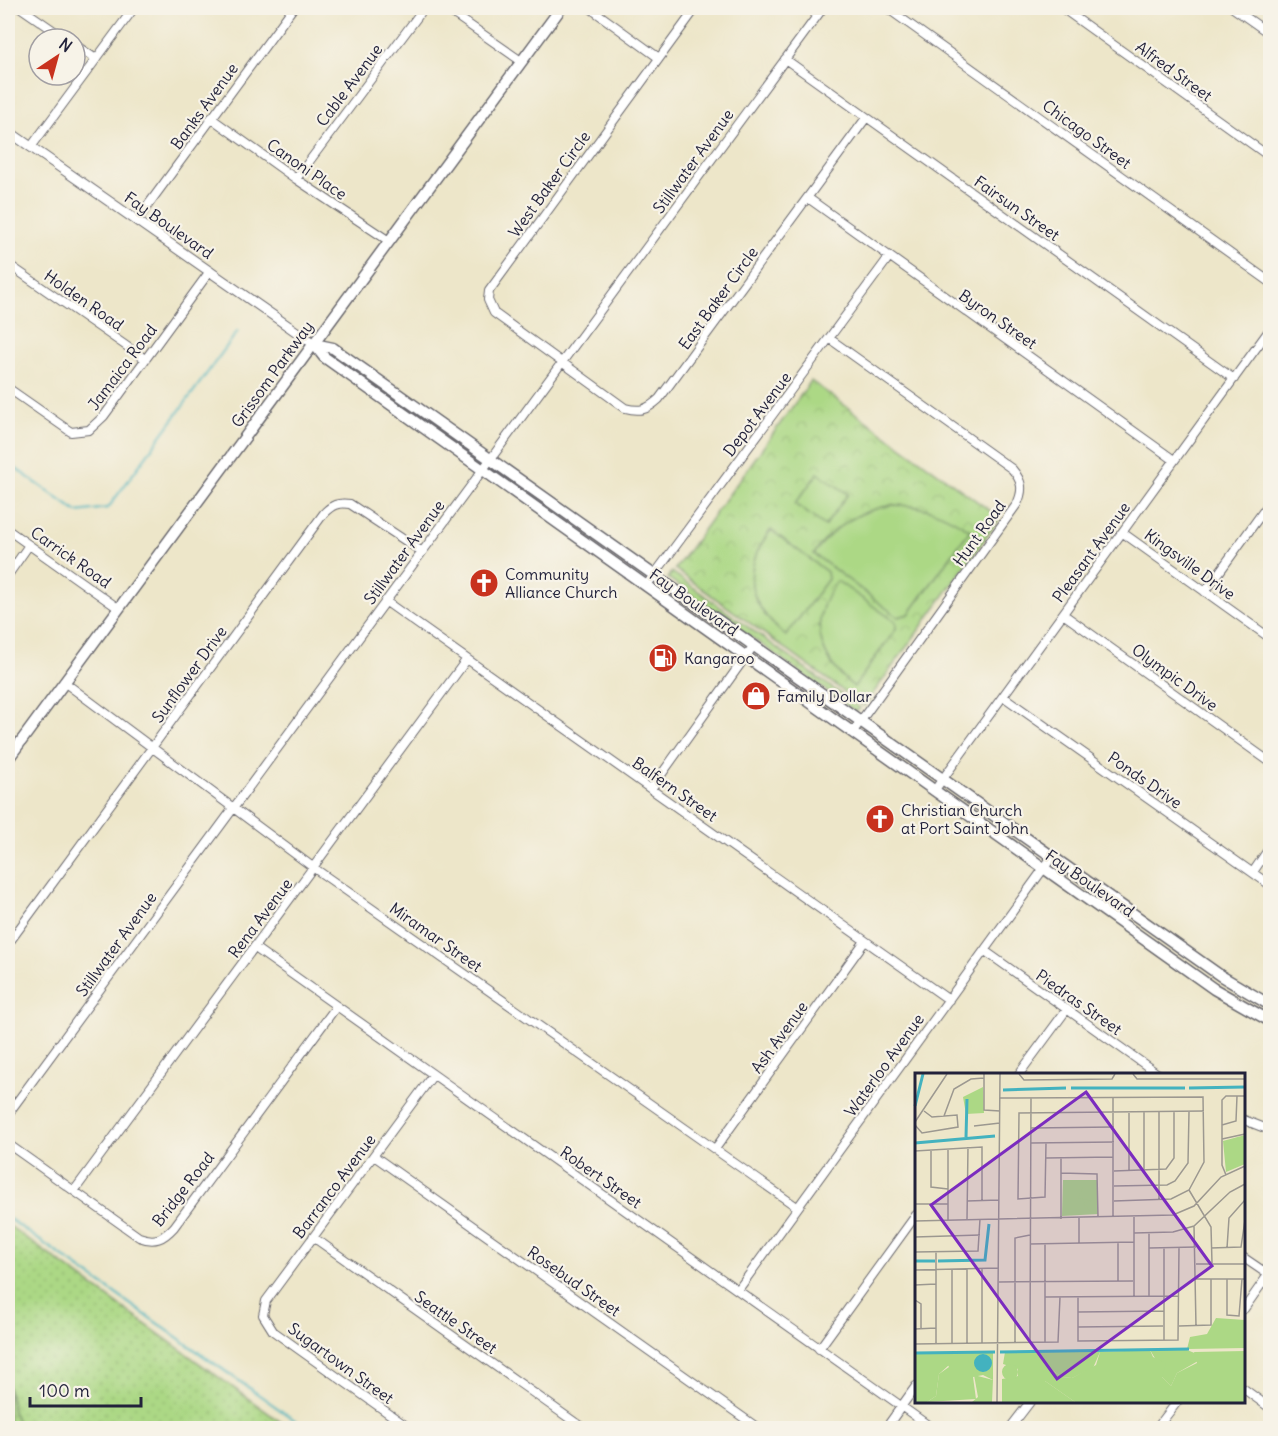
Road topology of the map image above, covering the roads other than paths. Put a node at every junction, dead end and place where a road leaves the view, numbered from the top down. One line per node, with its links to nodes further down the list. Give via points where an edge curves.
1 (21, 8): 13 (street)
2 (134, 8): 17 (street)
3 (293, 8): 20 (street, Banks Avenue)
4 (424, 8): 25 (street, Cable Avenue)
5 (445, 8): 19 (street)
6 (561, 8): 19 (main road, Grissom Parkway)
7 (590, 8): 16 (street)
8 (696, 8): 16 (street, West Baker Circle)
9 (823, 8): 18 (street, Stillwater Avenue)
10 (887, 8): 32 (street, Chicago Street)
11 (1062, 8): 24 (street, Alfred Street)
12 (1233, 8): 14 (street)
13 (49, 27)
14 (1270, 34)
15 (87, 53): 17 (street)
16 (658, 58): 37 (street, West Baker Circle, via 489,291 494,314)
17 (96, 59): 23 (street)
18 (785, 60): 21 (street, Fairsun Street); 37 (street, Stillwater Avenue)
19 (521, 61): 28 (main road, Grissom Parkway)
20 (211, 118): 25 (street, Canoni Place); 27 (street, Banks Avenue)
21 (867, 118): 26 (street, East Baker Circle); 38 (street, Fairsun Street)
22 (8, 131): 23 (street, Fay Boulevard)
23 (31, 147): 27 (street, Fay Boulevard)
24 (1270, 157)
25 (296, 179): 28 (street, Canoni Place)
26 (808, 198): 29 (street, Byron Street); 37 (street, East Baker Circle, via 649,408 625,408)
27 (137, 220): 31 (street, Fay Boulevard)
28 (389, 241): 35 (main road, Grissom Parkway)
29 (889, 257): 34 (street, Depot Avenue); 41 (street, Byron Street)
30 (8, 264): 36 (street, Holden Road)
31 (210, 271): 35 (street, Fay Boulevard); 36 (street, Jamaica Road)
32 (1270, 282)
33 (1270, 329): 38 (street, Pleasant Avenue)
34 (830, 339): 49 (street, Depot Avenue); 61 (street, Hunt Road, via 1012,469 1022,484 1017,504)
35 (314, 344): 40 (main road, Fay Boulevard, via 333,348); 42 (main road, Fay Boulevard, via 324,357); 53 (main road, Grissom Parkway)
36 (145, 359): 39 (street, Jamaica Road, via 104,416 89,430 71,432)
37 (561, 362): 40 (street, Stillwater Avenue)
38 (1234, 379): 41 (street, Pleasant Avenue)
39 (8, 388)
40 (490, 459): 42 (street, Stillwater Avenue); 49 (main road, Fay Boulevard)
41 (1174, 460): 45 (street, Pleasant Avenue)
42 (482, 470): 47 (street, Stillwater Avenue); 50 (main road, Fay Boulevard)
43 (1270, 502): 51 (street)
44 (8, 530): 46 (street, Carrick Road)
45 (1123, 533): 51 (street, Kingsville Drive); 54 (street, Pleasant Avenue)
46 (29, 545): 48 (street); 53 (street, Carrick Road)
47 (421, 552): 52 (street, Stillwater Avenue); 63 (street, Sunflower Drive, via 358,507 341,502 331,507)
48 (8, 575)
49 (654, 575): 50 (street, Depot Avenue); 56 (main road, Fay Boulevard)
50 (646, 586): 57 (main road, Fay Boulevard)
51 (1205, 592): 55 (street, Kingsville Drive)
52 (385, 601): 58 (street, Balfern Street); 69 (street, Stillwater Avenue)
53 (118, 608): 59 (main road, Grissom Parkway)
54 (1063, 614): 60 (street, Pleasant Avenue); 65 (street, Olympic Drive)
55 (1270, 638)
56 (754, 645): 57 (street); 61 (main road, Fay Boulevard)
57 (746, 657): 62 (main road, Fay Boulevard); 67 (street)
58 (467, 659): 67 (street, Balfern Street); 72 (street, Rena Avenue)
59 (64, 682): 63 (street, Miramar Street); 64 (main road, Grissom Parkway)
60 (1004, 697): 66 (street, Pleasant Avenue); 74 (street, Ponds Drive)
61 (861, 721): 62 (street, Hunt Road); 66 (main road, Fay Boulevard)
62 (852, 733): 68 (main road, Fay Boulevard)
63 (152, 748): 69 (street, Miramar Street); 77 (street, Sunflower Drive)
64 (8, 759)
65 (1270, 762)
66 (943, 779): 68 (street, Pleasant Avenue); 71 (main road, Fay Boulevard)
67 (651, 789): 76 (street, Balfern Street)
68 (934, 792): 73 (main road, Fay Boulevard)
69 (232, 807): 72 (street, Miramar Street); 90 (street, Stillwater Avenue)
70 (1270, 848): 74 (street)
71 (1052, 857): 73 (street, Waterloo Avenue); 80 (main road, Fay Boulevard)
72 (314, 868): 78 (street, Rena Avenue); 94 (street, Miramar Street)
73 (1044, 869): 79 (street, Waterloo Avenue); 81 (main road, Fay Boulevard)
74 (1253, 873): 75 (street, Ponds Drive)
75 (1270, 885)
76 (866, 941): 82 (street, Balfern Street); 94 (street, Ash Avenue)
77 (8, 944)
78 (255, 948): 84 (street, Robert Street); 96 (street, Rena Avenue)
79 (985, 951): 82 (street, Waterloo Avenue); 85 (street, Piedras Street)
80 (1194, 957): 81 (street); 83 (main road, Fay Boulevard)
81 (1186, 969): 86 (main road, Fay Boulevard)
82 (949, 1000): 97 (street, Waterloo Avenue)
83 (1270, 1005)
84 (336, 1007): 89 (street, Robert Street); 96 (street, Bridge Road, via 166,1235 149,1241 139,1237)
85 (1066, 1009): 87 (street); 88 (street, Piedras Street)
86 (1270, 1021)
87 (1020, 1073)
88 (1157, 1073)
89 (433, 1075): 95 (street, Barranco Avenue); 102 (street, Robert Street)
90 (8, 1114)
91 (1245, 1120): 92 (street)
92 (1270, 1130)
93 (8, 1144): 96 (street, Bridge Road)
94 (714, 1149): 97 (street, Miramar Street)
95 (374, 1156): 99 (street, Barranco Avenue); 114 (street, Rosebud Street)
96 (74, 1191)
97 (796, 1207): 102 (street, Waterloo Avenue)
98 (915, 1216): 105 (street)
99 (313, 1237): 104 (street, Barranco Avenue, via 266,1301); 113 (street, Seattle Street)
100 (1245, 1259): 101 (street)
101 (1270, 1273): 103 (street)
102 (738, 1290): 105 (street, Robert Street)
103 (1245, 1308)
104 (263, 1316): 112 (street, Sugartown Street, via 273,1331)
105 (819, 1349): 110 (street, Robert Street)
106 (915, 1388): 110 (street)
107 (1245, 1390): 111 (street)
108 (1029, 1403): 117 (street)
109 (1176, 1403): 118 (street)
110 (902, 1407): 115 (street); 116 (street, Robert Street)
111 (1270, 1408)
112 (409, 1428)
113 (583, 1428)
114 (758, 1428)
115 (886, 1428)
116 (932, 1428)
117 (1010, 1428)
118 (1157, 1428)

